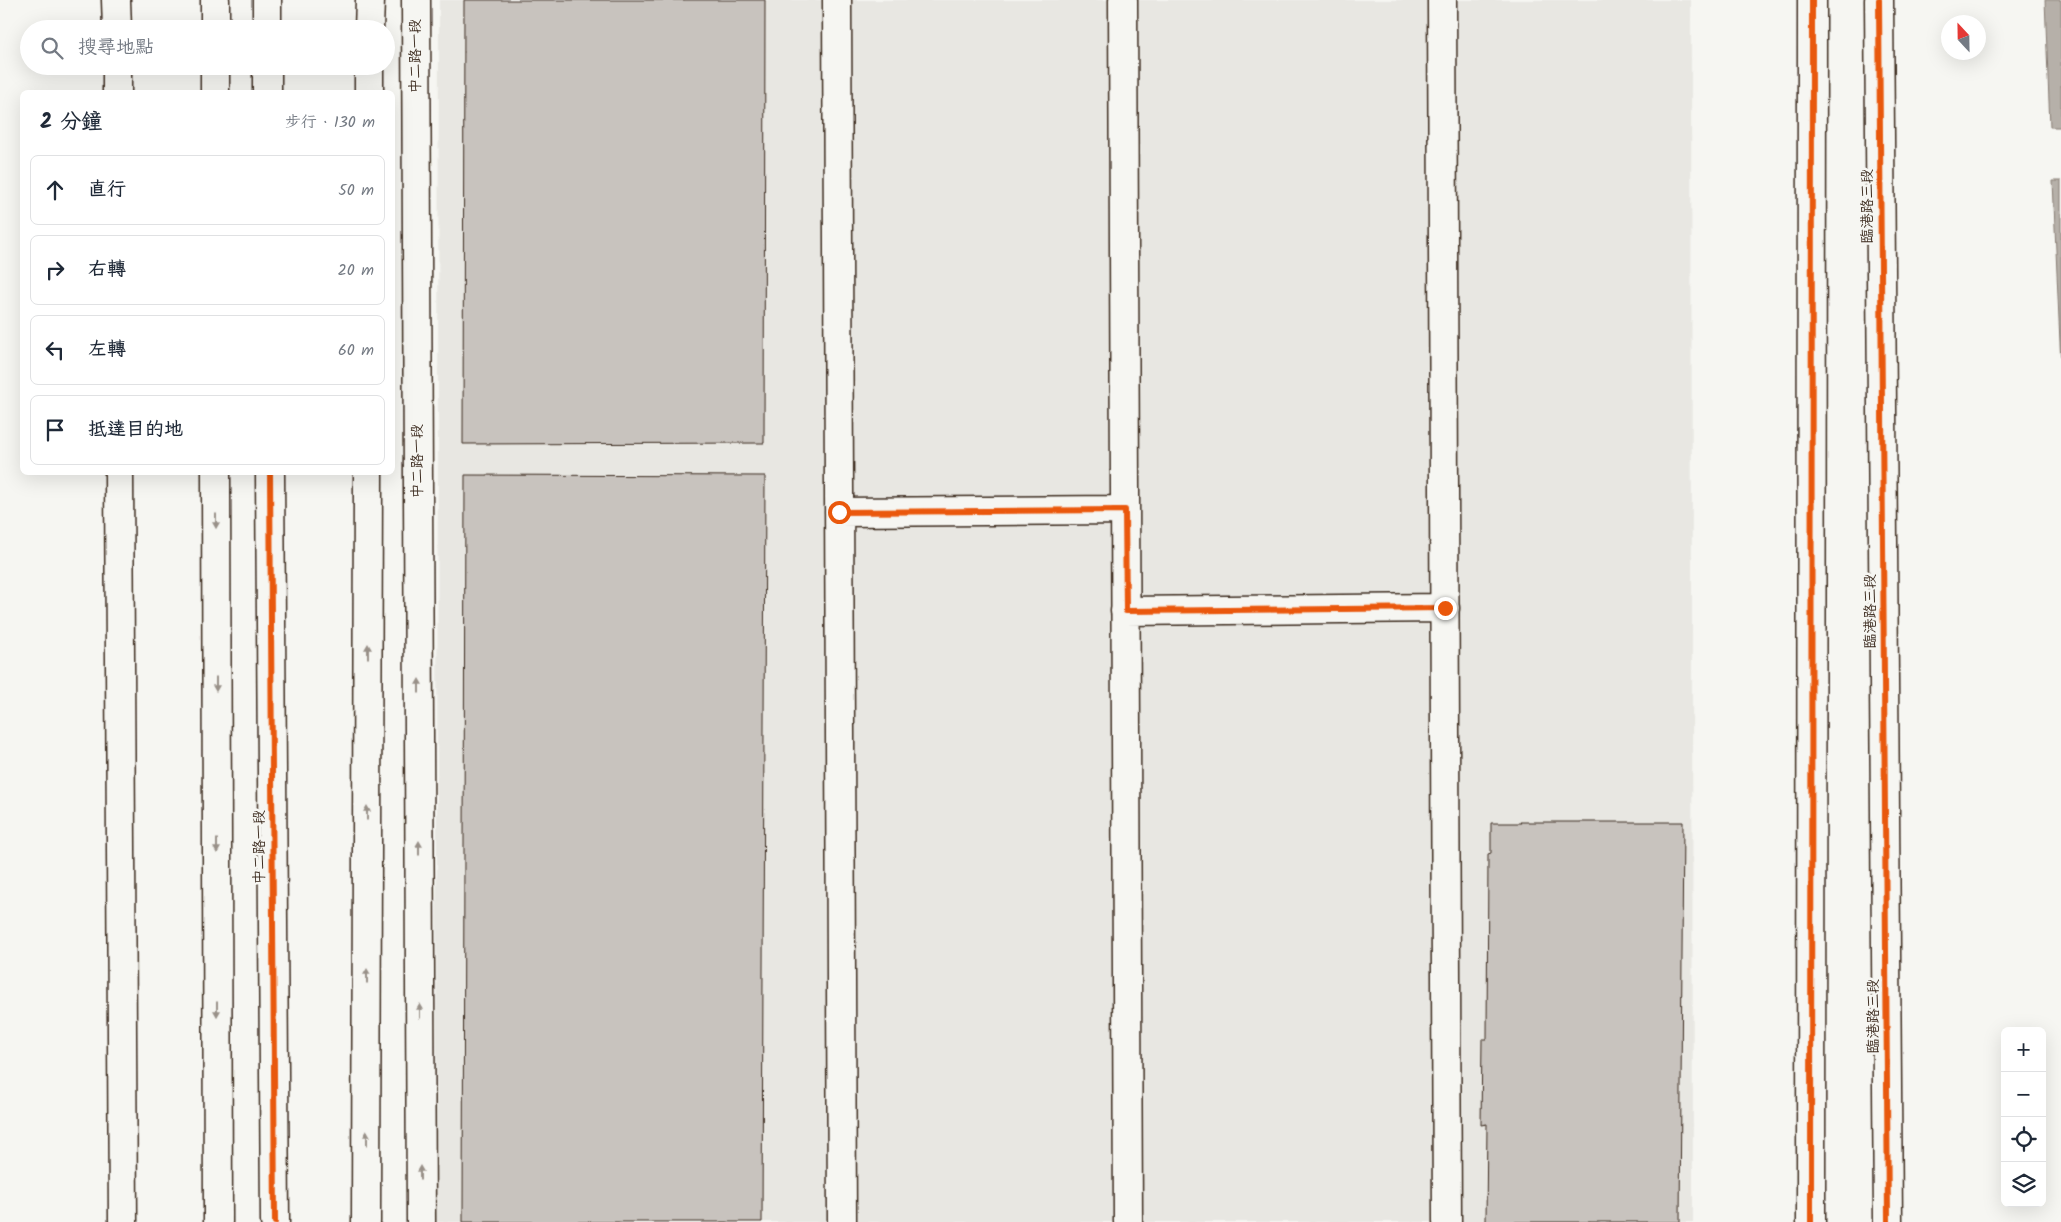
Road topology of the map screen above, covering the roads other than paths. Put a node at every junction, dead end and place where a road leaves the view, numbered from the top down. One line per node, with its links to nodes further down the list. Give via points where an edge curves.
1 (116, 0): 11 (main road)
2 (214, 0): 12 (main road)
3 (267, 0): 13 (main road)
4 (370, 0): 14 (main road)
5 (416, 0): 35 (main road, 中二路一段, one-way to 5)
6 (837, 0): 28 (main road)
7 (1123, 0): 27 (main road)
8 (1442, 0): 29 (main road)
9 (1812, 0): 39 (main road)
10 (1879, 0): 40 (main road, 臨港路三段)
11 (117, 20)
12 (215, 20)
13 (267, 20)
14 (370, 20)
15 (117, 75): 19 (main road)
16 (215, 75): 20 (main road)
17 (267, 75): 21 (main road)
18 (369, 75): 22 (main road)
19 (117, 90)
20 (215, 90)
21 (267, 90)
22 (369, 90)
23 (119, 475): 31 (main road)
24 (216, 475): 32 (main road, one-way to 32)
25 (270, 475): 33 (main road, 中二路一段)
26 (368, 475): 34 (main road, one-way to 26)
27 (1125, 510): 28 (main road); 30 (main road)
28 (839, 512): 36 (main road)
29 (1445, 608): 30 (main road); 38 (main road)
30 (1126, 611): 37 (main road)
31 (123, 1222)
32 (218, 1222)
33 (275, 1222)
34 (366, 1222)
35 (421, 1222)
36 (842, 1222)
37 (1128, 1222)
38 (1447, 1222)
39 (1811, 1222)
40 (1888, 1222)

